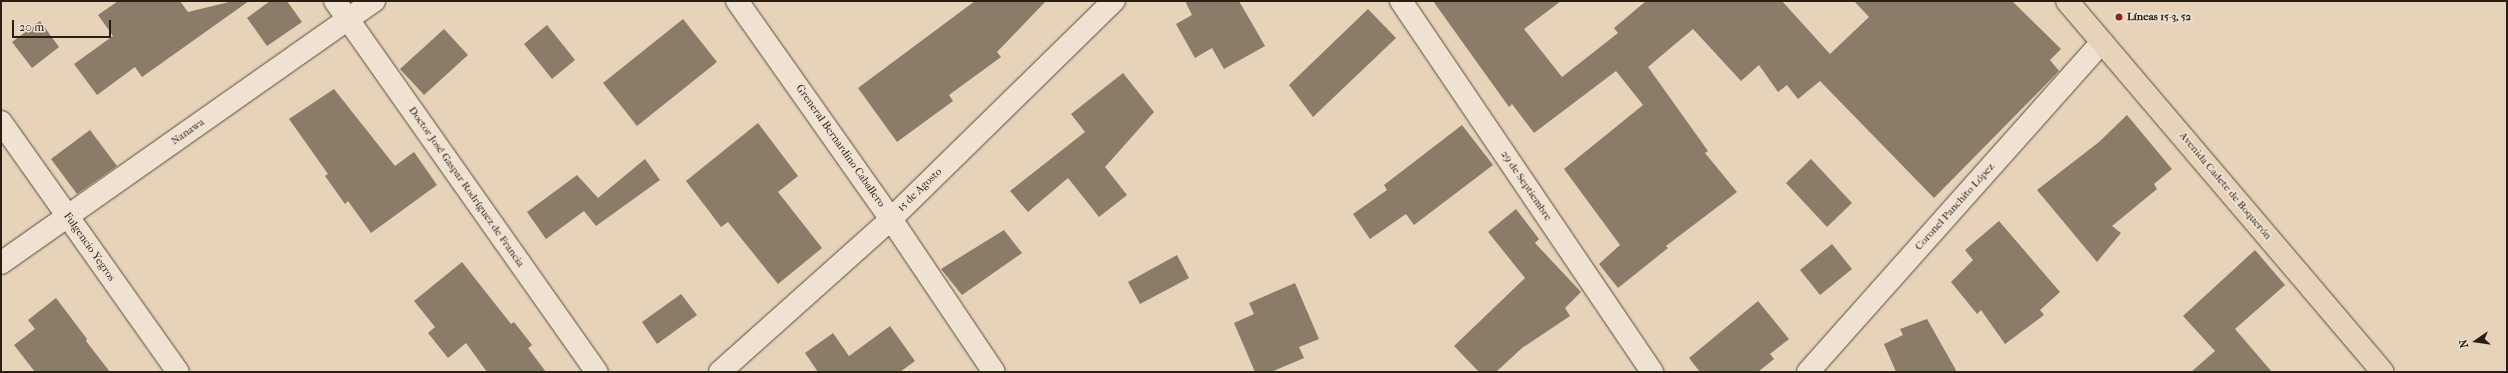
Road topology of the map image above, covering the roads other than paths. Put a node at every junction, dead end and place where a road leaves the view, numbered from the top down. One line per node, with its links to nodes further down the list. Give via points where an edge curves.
1 (336, 1): 7 (street, Doctor José Gaspar Rodríguez de Francia)
2 (374, 1): 7 (street, Nanawa)
3 (737, 1): 11 (street, Greneral Bernardino Caballero)
4 (1114, 1): 11 (street, 15 de Agosto)
5 (1401, 1): 17 (street, 29 de Septiembre)
6 (2067, 1): 8 (main road, Avenida Cadete de Boquerón)
7 (348, 21): 10 (street, Nanawa); 14 (street, Doctor José Gaspar Rodríguez de Francia)
8 (2102, 42): 18 (street, Coronel Panchito López); 19 (main road, Avenida Cadete de Boquerón)
9 (1, 122): 10 (street, Fulgencio Yegros)
10 (67, 216): 12 (street, Nanawa); 13 (street, Fulgencio Yegros)
11 (891, 219): 15 (street, 15 de Agosto); 16 (street, Greneral Bernardino Caballero)
12 (1, 263)
13 (178, 372)
14 (597, 372)
15 (720, 372)
16 (994, 372)
17 (1652, 372)
18 (1808, 372)
19 (2383, 372)

